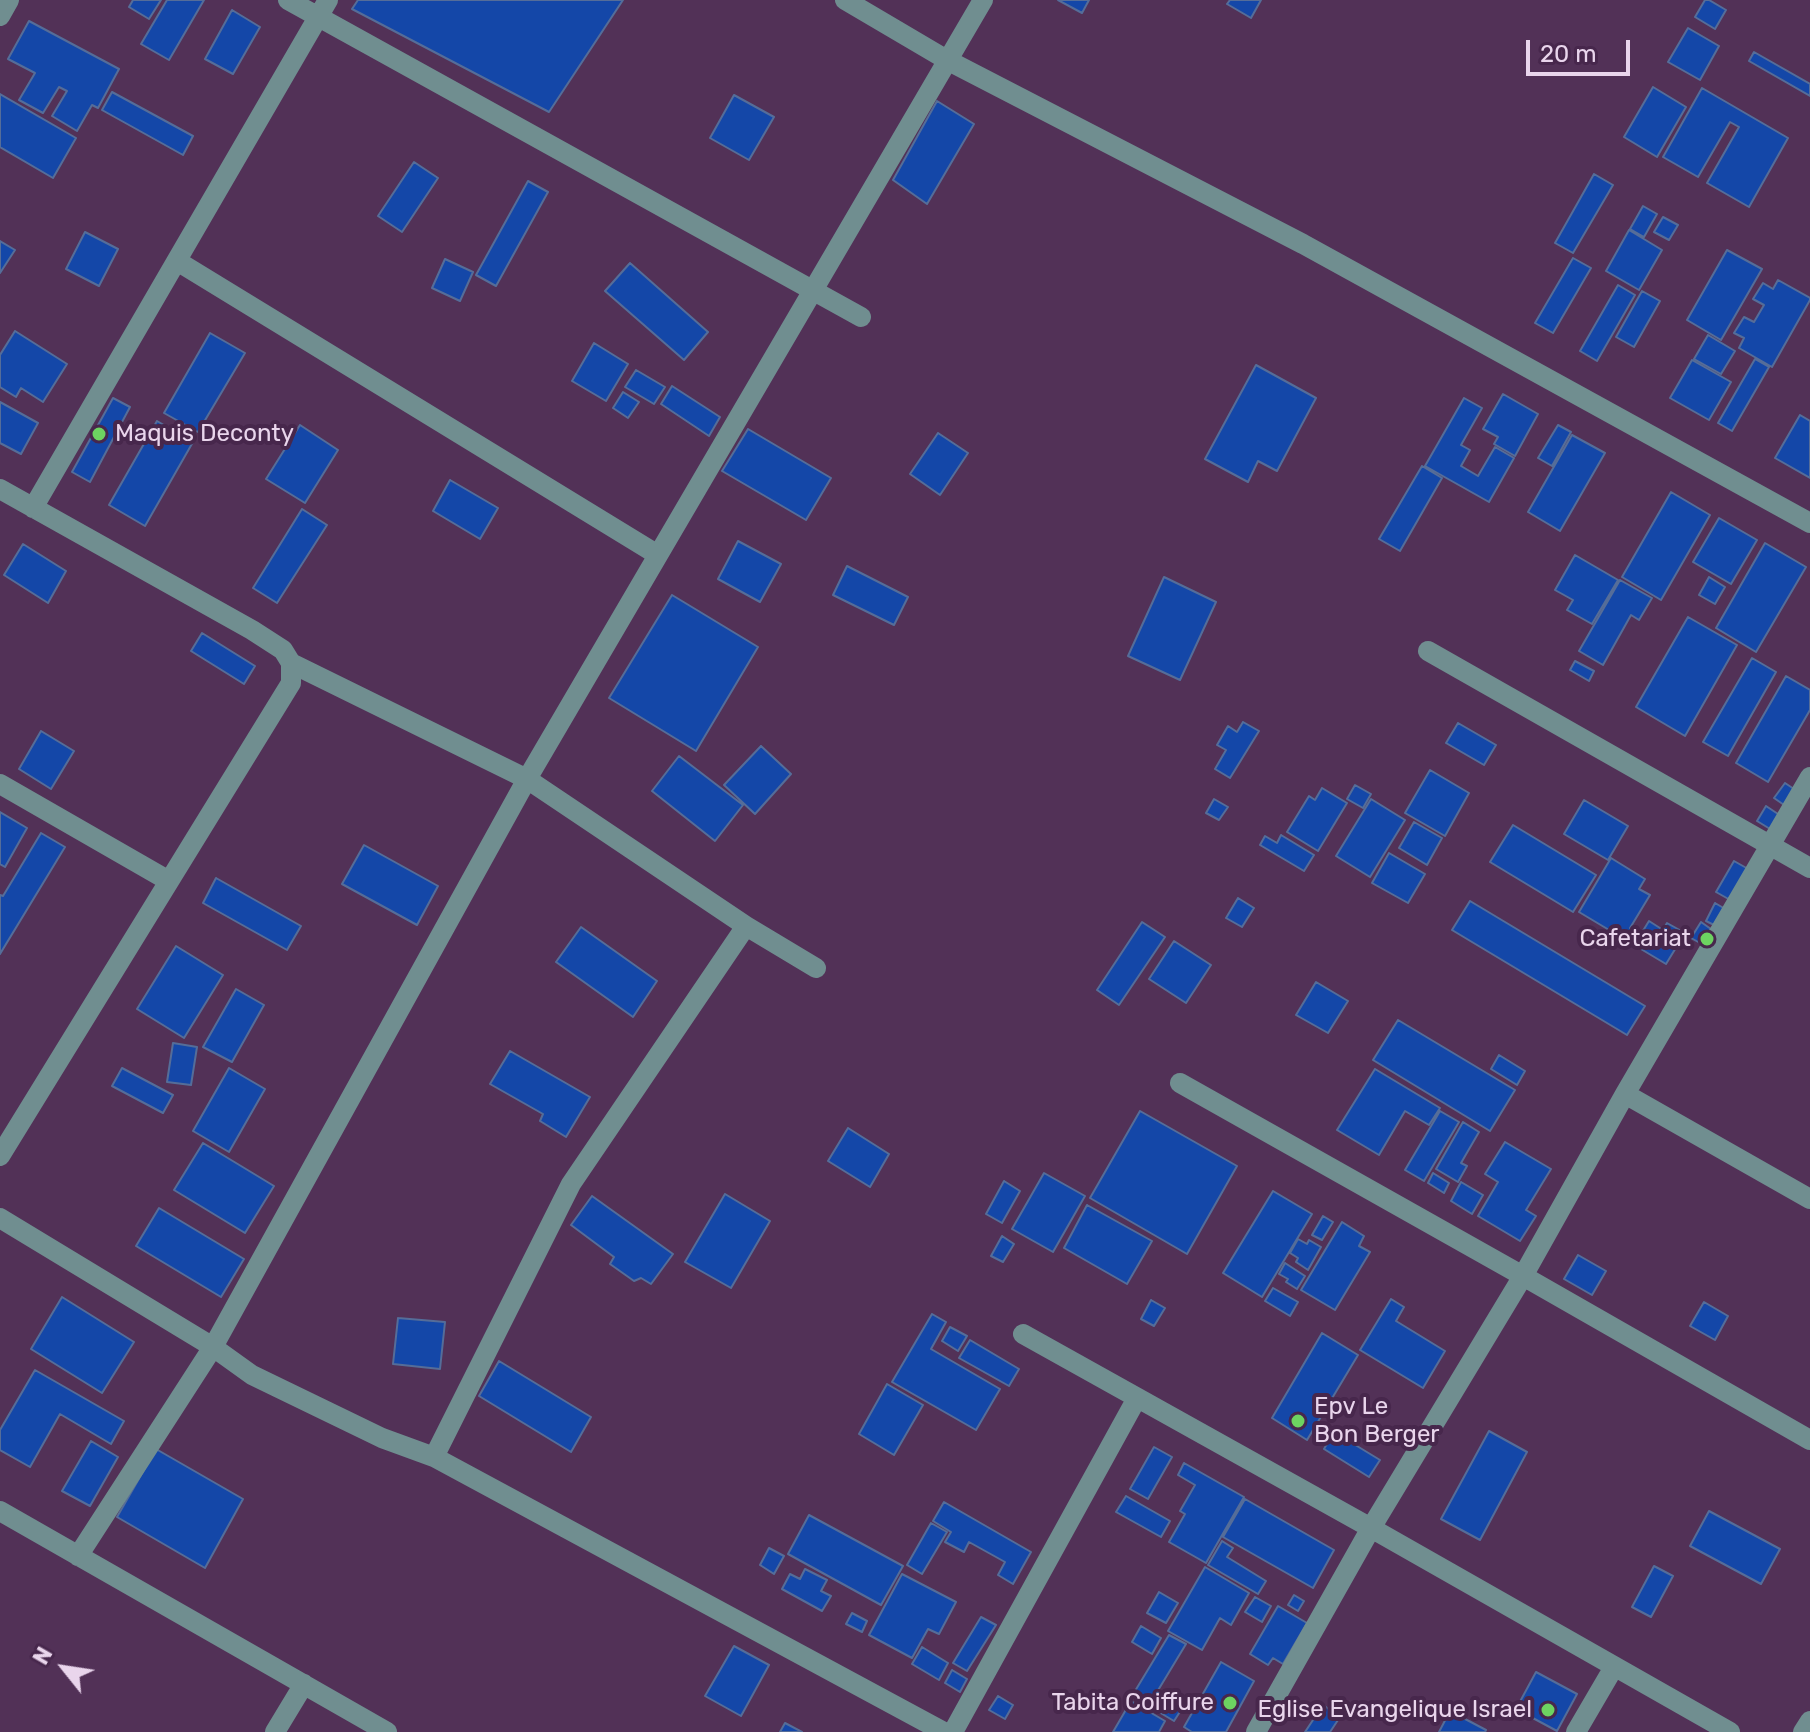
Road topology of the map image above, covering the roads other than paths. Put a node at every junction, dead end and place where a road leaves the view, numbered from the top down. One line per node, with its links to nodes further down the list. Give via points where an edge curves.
1 (9, 0): 6 (street)
2 (288, 0): 5 (street)
3 (845, 0): 7 (street)
4 (983, 0): 7 (street)
5 (323, 8): 8 (street); 9 (street)
6 (0, 16)
7 (947, 60): 9 (street); 13 (street, via 1317,251)
8 (177, 261): 12 (street); 14 (street)
9 (812, 291): 10 (street); 14 (street)
10 (861, 317)
11 (0, 489): 12 (street)
12 (33, 508): 16 (street, via 252,630 283,650)
13 (1810, 523)
14 (658, 555): 18 (street)
15 (1428, 651): 20 (street)
16 (291, 663): 18 (street); 22 (street, via 291,683)
17 (1810, 777): 20 (street)
18 (527, 779): 23 (street); 32 (street)
19 (0, 784): 22 (street)
20 (1770, 845): 21 (street); 26 (street)
21 (1810, 868)
22 (169, 881): 27 (street)
23 (746, 926): 24 (street); 35 (street, via 571,1184)
24 (816, 968)
25 (1180, 1083): 30 (street)
26 (1625, 1094): 28 (street); 30 (street)
27 (0, 1156)
28 (1810, 1199)
29 (0, 1218): 32 (street)
30 (1523, 1276): 34 (street); 37 (street)
31 (1023, 1334): 33 (street)
32 (213, 1347): 35 (street, via 252,1375 382,1438); 38 (street)
33 (1137, 1398): 37 (street); 45 (street)
34 (1810, 1440)
35 (434, 1457): 44 (street)
36 (0, 1511): 38 (street)
37 (1371, 1528): 39 (street); 46 (street)
38 (78, 1556): 40 (street)
39 (1614, 1667): 47 (street); 48 (street)
40 (304, 1684): 42 (street); 43 (street)
41 (1810, 1721): 49 (street)
42 (275, 1732)
43 (387, 1732)
44 (944, 1732)
45 (953, 1732)
46 (1256, 1732)
47 (1576, 1732)
48 (1730, 1732)
49 (1803, 1732)

